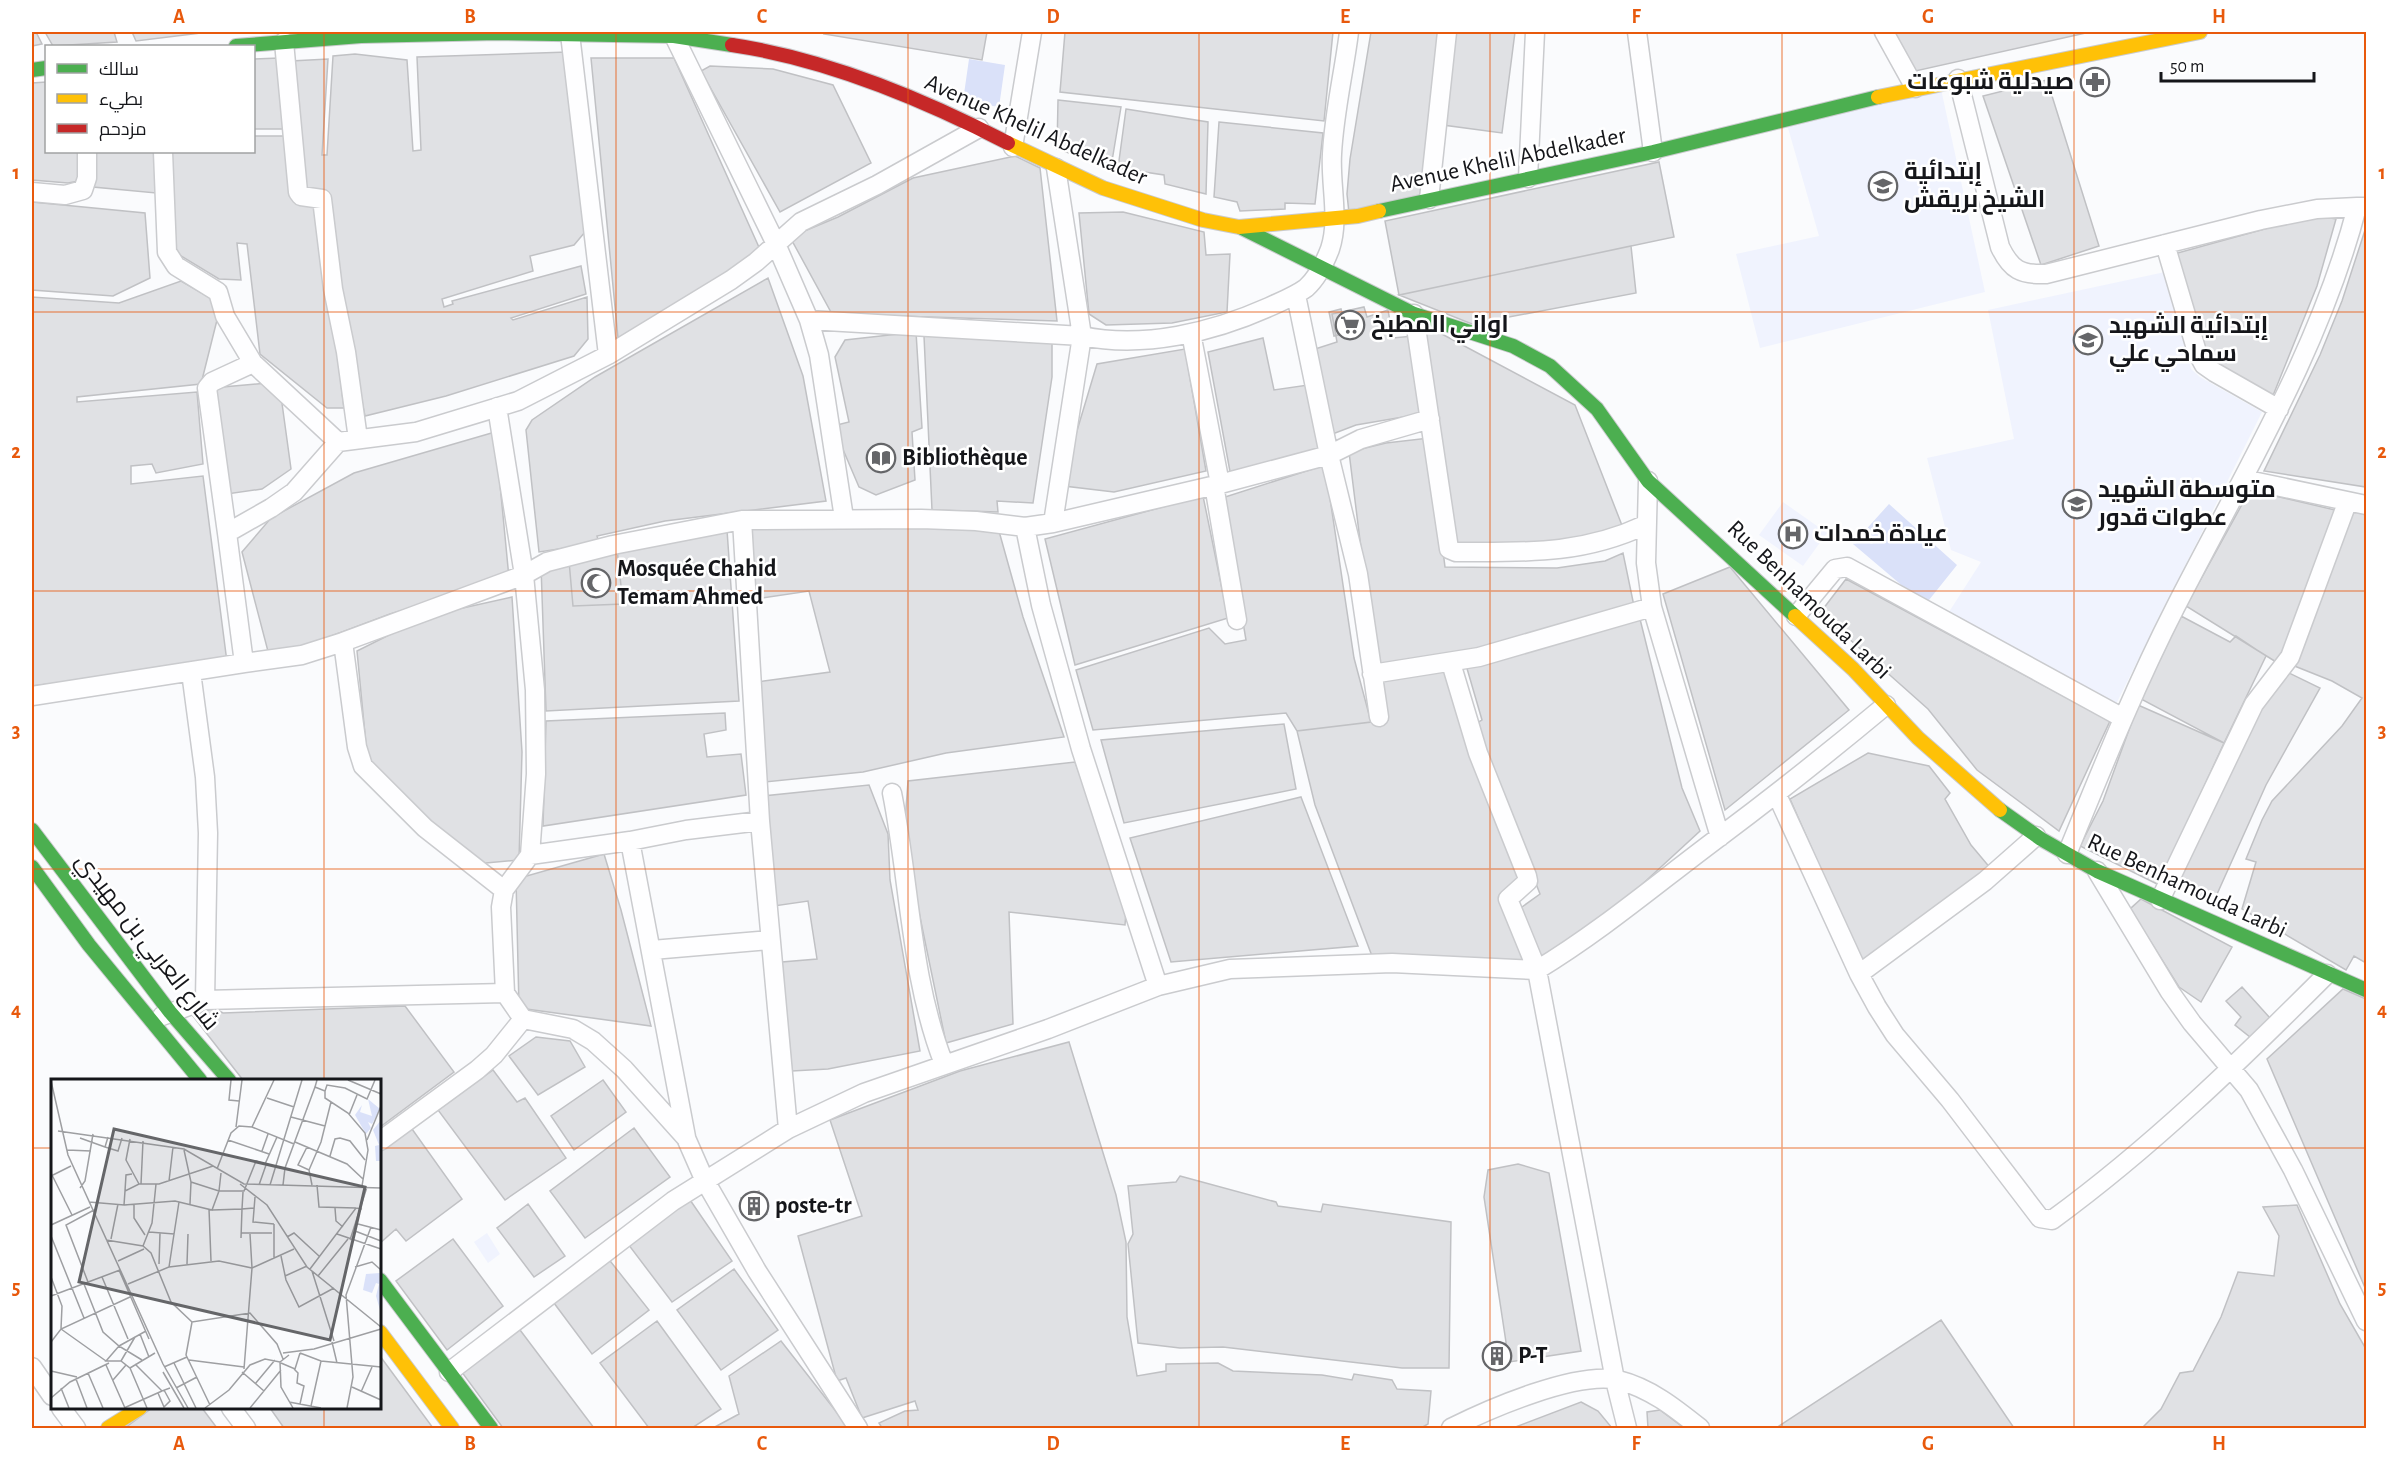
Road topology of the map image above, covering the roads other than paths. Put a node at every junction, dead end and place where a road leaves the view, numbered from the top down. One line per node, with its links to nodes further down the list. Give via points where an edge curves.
1 (1032, 32): 15 (street)
2 (1349, 32): 24 (street, via 1332,153)
3 (1448, 32): 22 (street)
4 (1535, 32): 20 (street)
5 (1637, 32): 16 (street)
6 (1884, 32): 13 (street)
7 (2200, 32): 12 (street, Avenue Khelil Abdelkader)
8 (570, 34): 9 (street, Avenue Khelil Abdelkader); 10 (street, Avenue Khelil Abdelkader, via 361,36); 34 (street)
9 (674, 36): 14 (street, Avenue Khelil Abdelkader, via 767,50 824,65); 26 (street)
10 (284, 42): 11 (street, Avenue Khelil Abdelkader); 39 (street, via 298,192 322,199)
11 (248, 45)
12 (1958, 79): 13 (street, Avenue Khelil Abdelkader); 27 (street, via 2000,248 2007,263 2018,273 2046,274)
13 (1915, 88): 16 (street, Avenue Khelil Abdelkader)
14 (979, 128): 15 (street, Avenue Khelil Abdelkader); 26 (street, via 801,222)
15 (1013, 147): 19 (street, Avenue Khelil Abdelkader)
16 (1653, 152): 20 (street, Avenue Khelil Abdelkader)
17 (87, 153): 21 (street, via 83,190 65,195)
18 (163, 153): 35 (street, via 170,257 176,266 218,292 225,316)
19 (1056, 168): 25 (street, Avenue Khelil Abdelkader, via 1147,204); 33 (street)
20 (1528, 178): 22 (street, Avenue Khelil Abdelkader)
21 (32, 192)
22 (1429, 199): 24 (street, Avenue Khelil Abdelkader)
23 (2362, 207): 27 (street, via 2299,212); 37 (street)
24 (1335, 220): 25 (street, Avenue Khelil Abdelkader); 28 (street, via 1330,249)
25 (1239, 226): 28 (street, Rue Benhamouda Larbi)
26 (776, 244): 31 (street); 34 (street, via 731,280)
27 (2165, 244): 37 (street, via 2204,365)
28 (1321, 267): 29 (street); 30 (street, Rue Benhamouda Larbi)
29 (1296, 295): 32 (street, via 1235,321); 41 (street)
30 (1414, 314): 38 (street); 43 (street, Rue Benhamouda Larbi, via 1513,346 1550,366 1597,409)
31 (809, 320): 33 (street); 47 (street, via 819,355)
32 (1191, 333): 33 (street, via 1129,340); 44 (street)
33 (1082, 336): 49 (street)
34 (608, 355): 36 (street, via 518,401)
35 (253, 363): 40 (street); 52 (street, via 207,388)
36 (497, 407): 39 (street, via 416,432); 53 (street)
37 (2279, 409): 42 (street)
38 (1430, 419): 41 (street, via 1369,437); 50 (street, via 1446,537 1453,551 1568,550 1610,540)
39 (358, 439): 40 (street)
40 (338, 442): 52 (street, via 294,492)
41 (1329, 455): 44 (street); 61 (street, via 1358,574)
42 (2243, 479): 45 (street); 65 (street)
43 (1648, 481): 50 (street); 55 (street, Rue Benhamouda Larbi)
44 (1217, 485): 49 (street); 56 (street)
45 (2347, 503): 46 (street); 78 (street, via 2290,657 2253,704)
46 (2367, 505)
47 (844, 518): 48 (street); 51 (street, via 976,521)
48 (742, 520): 53 (street, via 613,545 547,562); 68 (street)
49 (1053, 523): 51 (street)
50 (1645, 525): 54 (street)
51 (1025, 527): 86 (street, via 1041,605 1081,749)
52 (227, 532): 58 (street)
53 (524, 575): 57 (street); 74 (street, via 535,700 536,774)
54 (1652, 607): 59 (street); 71 (street)
55 (1796, 616): 63 (street, Rue Benhamouda Larbi); 65 (street, via 1834,569 1847,567)
56 (1237, 620)
57 (343, 642): 58 (street, via 302,655); 77 (street, via 363,766 425,828)
58 (244, 663): 60 (street)
59 (1451, 663): 61 (street); 83 (street, via 1478,753 1527,876 1528,881 1508,898)
60 (191, 672): 62 (street); 89 (street, via 208,833)
61 (1372, 674): 64 (street)
62 (32, 696)
63 (1886, 705): 67 (street); 70 (street, Rue Benhamouda Larbi, via 1970,784)
64 (1379, 717)
65 (2122, 718): 73 (street)
66 (892, 793): 93 (street, via 906,869 914,947)
67 (1777, 795): 71 (street); 84 (street)
68 (760, 821): 72 (street); 80 (street)
69 (32, 830): 79 (street, شارع العربي بن مهيدي)
70 (2036, 836): 73 (street, Rue Benhamouda Larbi); 84 (street, via 1985,880)
71 (1720, 837): 83 (street, via 1634,905)
72 (630, 842): 74 (street); 82 (street)
73 (2067, 854): 76 (street, Rue Benhamouda Larbi)
74 (530, 855): 77 (street)
75 (32, 867): 81 (street)
76 (2097, 871): 78 (street, Rue Benhamouda Larbi); 94 (street, via 2170,992)
77 (504, 890): 88 (street, via 501,907)
78 (2160, 900): 85 (street, Rue Benhamouda Larbi)
79 (105, 926): 81 (street); 90 (street, شارع العربي بن مهيدي)
80 (770, 940): 82 (street); 97 (street)
81 (88, 945): 92 (street)
82 (652, 950): 98 (street)
83 (1538, 970): 86 (street, via 1392,963 1230,969); 106 (street)
84 (1859, 974): 94 (street, via 1895,1035 2046,1221 2116,1173)
85 (2327, 975): 87 (street, Rue Benhamouda Larbi); 94 (street)
86 (1158, 986): 93 (street)
87 (2367, 990)
88 (505, 993): 89 (street); 91 (street)
89 (205, 1000): 90 (street)
90 (170, 1012): 92 (street); 96 (street, شارع العربي بن مهيدي)
91 (523, 1019): 98 (street, via 573,1029 593,1041); 99 (street, via 477,1070)
92 (151, 1023): 95 (street)
93 (944, 1064): 97 (street, via 864,1093)
94 (2232, 1069): 102 (street, via 2249,1090 2288,1161)
95 (199, 1079)
96 (228, 1079)
97 (788, 1129): 100 (street)
98 (686, 1138): 100 (street)
99 (381, 1140)
100 (704, 1179): 105 (street); 116 (street, via 757,1271)
101 (381, 1281): 105 (street)
102 (2367, 1321)
103 (381, 1333): 114 (street)
104 (32, 1367): 107 (street)
105 (449, 1372): 115 (street)
106 (1615, 1380): 117 (street, via 1554,1387); 118 (street); 119 (street, via 1662,1399)
107 (51, 1395)
108 (62, 1409): 111 (street)
109 (137, 1409): 112 (street)
110 (232, 1409): 113 (street)
111 (76, 1428)
112 (108, 1428)
113 (246, 1428)
114 (452, 1428)
115 (491, 1428)
116 (858, 1428)
117 (1451, 1428)
118 (1627, 1428)
119 (1700, 1428)

